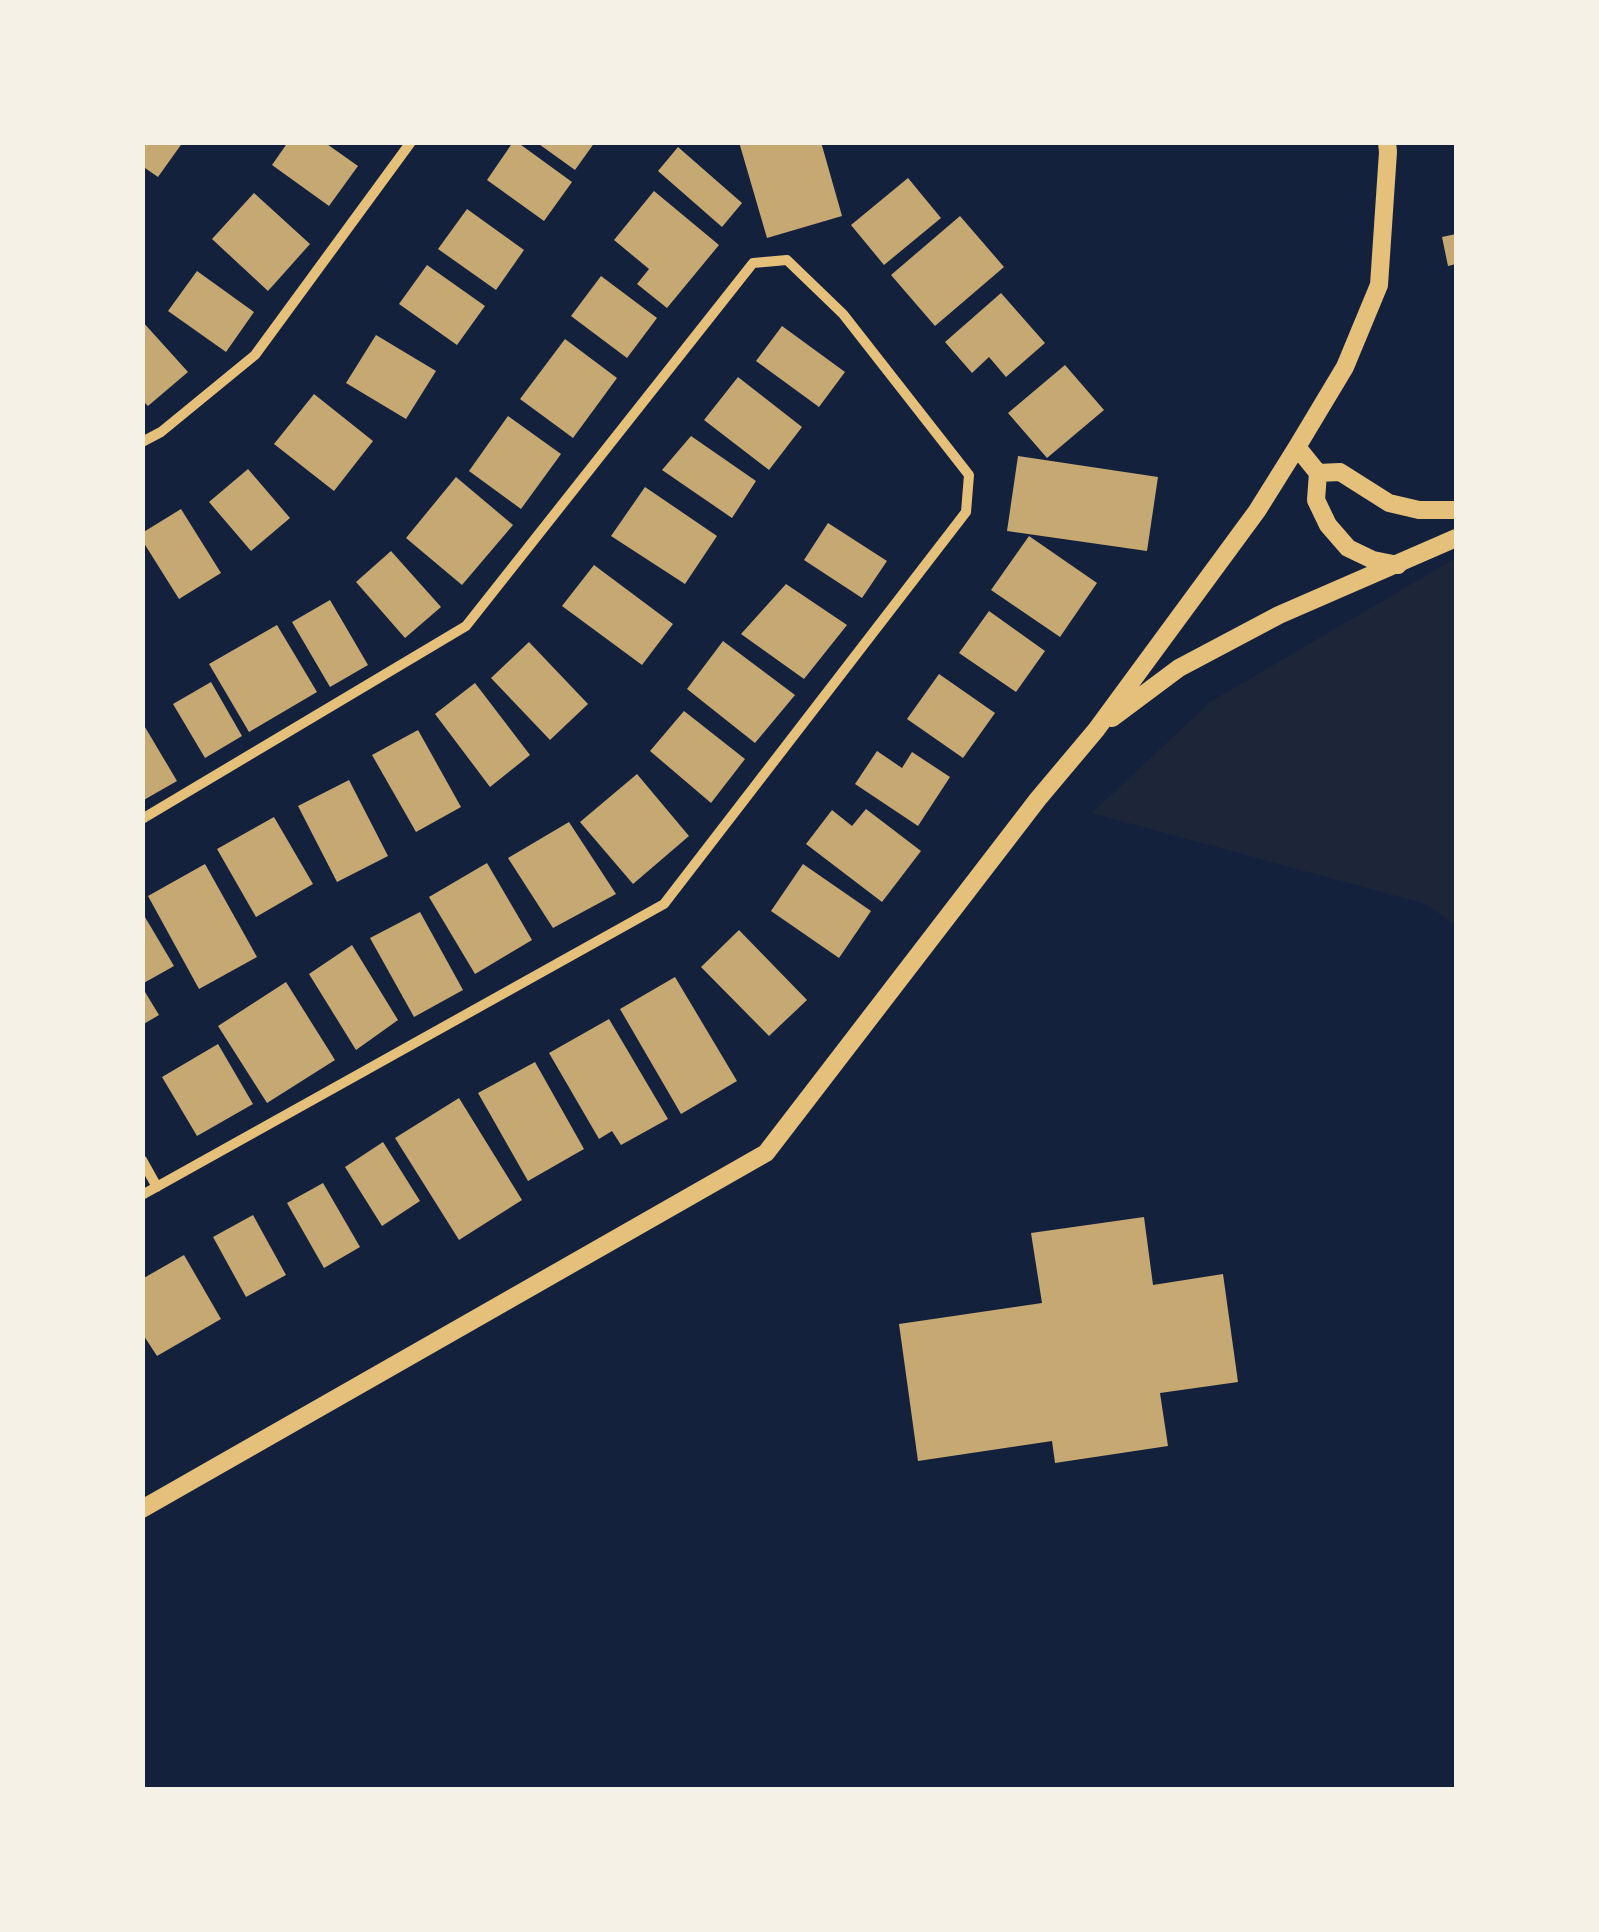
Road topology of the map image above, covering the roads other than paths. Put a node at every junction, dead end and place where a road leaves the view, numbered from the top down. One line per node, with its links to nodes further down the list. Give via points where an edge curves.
1 (412, 142): 3 (street, via 255,355)
2 (1386, 142): 4 (street, via 1380,284 1345,367)
3 (142, 442)
4 (1297, 447): 5 (street); 9 (street)
5 (1318, 473): 6 (street, via 1340,472 1389,503); 8 (street, via 1316,500 1328,525 1348,548)
6 (1456, 510)
7 (1456, 538): 8 (street)
8 (1398, 565): 9 (street, via 1278,615 1179,668)
9 (1096, 730): 14 (street, via 766,1153)
10 (142, 819): 12 (street, via 466,626 753,262 787,260 843,314 969,475 966,512 664,904)
11 (142, 1160): 12 (street)
12 (157, 1188): 13 (street)
13 (142, 1195)
14 (142, 1509)

